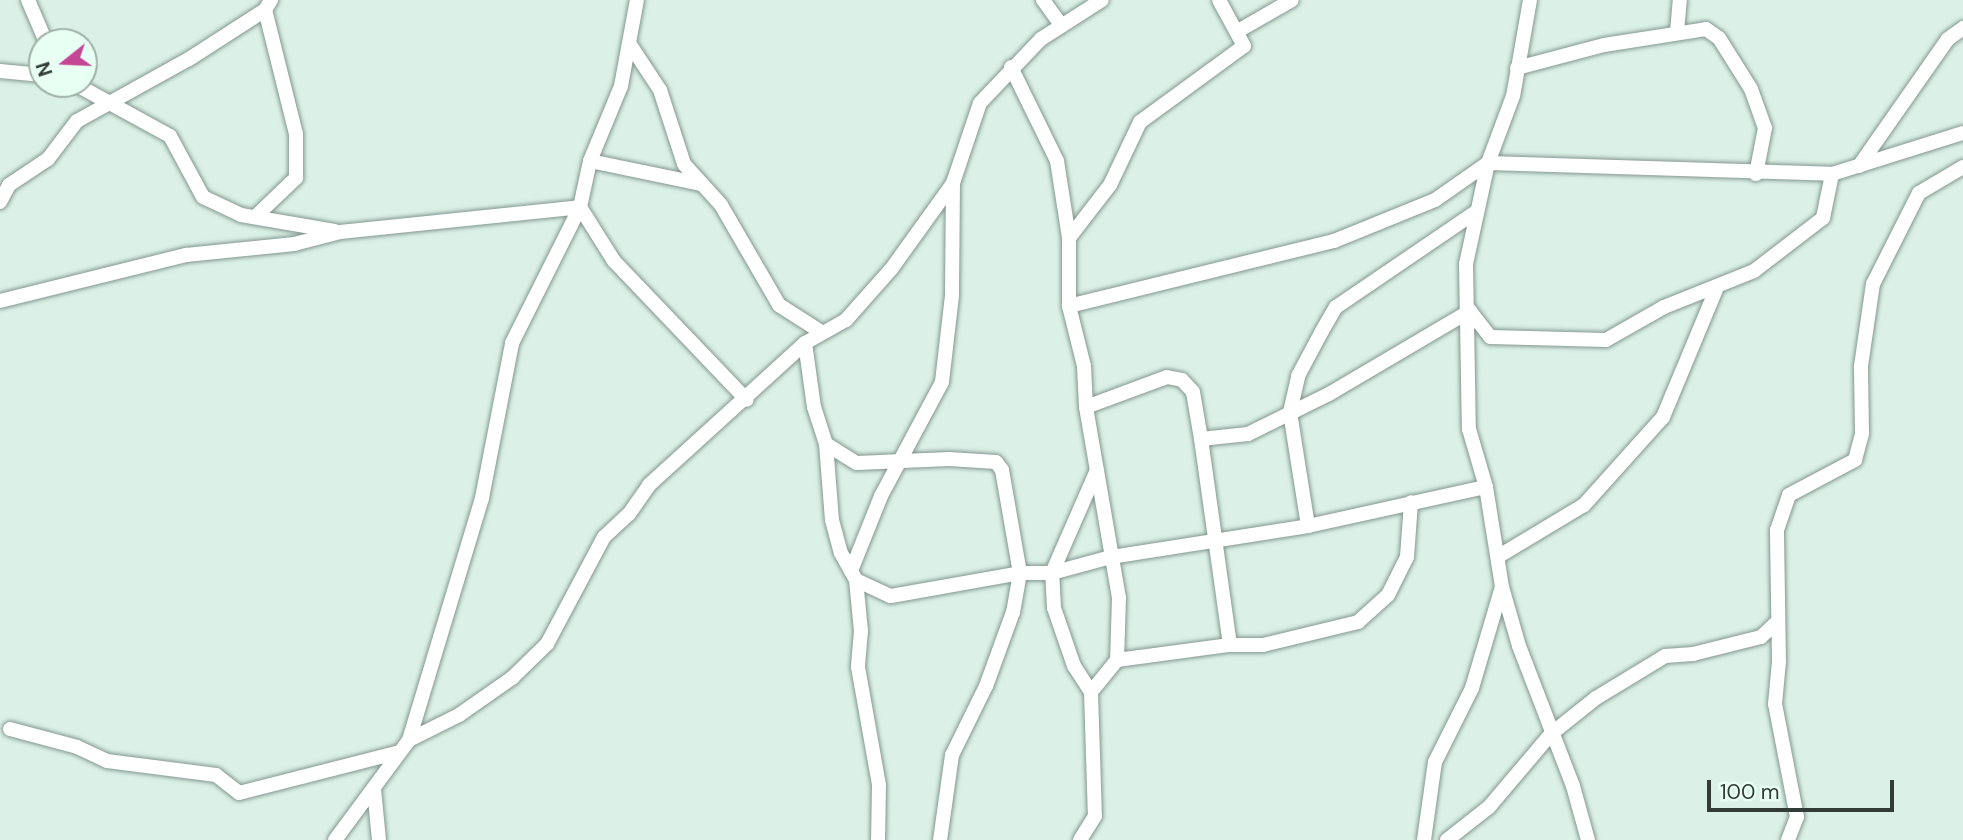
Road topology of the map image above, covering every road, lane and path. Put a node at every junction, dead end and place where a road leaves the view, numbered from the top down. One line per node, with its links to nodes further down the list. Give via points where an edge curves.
1 (28, 0): 11 (street)
2 (637, 0): 15 (street)
3 (1043, 0): 10 (street)
4 (1102, 0): 10 (street)
5 (1219, 0): 13 (street)
6 (1292, 0): 13 (street)
7 (1530, 0): 17 (street)
8 (1680, 0): 14 (street)
9 (268, 5): 21 (street); 36 (street, via 296,134 296,178)
10 (1061, 25): 16 (street)
11 (40, 28)
12 (1963, 28): 25 (street, via 1948,39)
13 (1238, 31): 38 (street, via 1244,46 1140,122 1110,185)
14 (1676, 32): 17 (street); 27 (street, via 1706,29 1719,38 1751,89 1765,128)
15 (631, 46): 23 (street); 32 (street, via 660,90 684,164)
16 (1011, 67): 31 (street, via 980,103); 38 (street, via 1056,161)
17 (1517, 68): 24 (street, via 1513,96)
18 (0, 71): 19 (street)
19 (28, 74)
20 (98, 96): 21 (street)
21 (110, 103): 30 (street, via 77,121 48,159); 36 (street, via 170,136 203,197)
22 (1963, 133): 25 (street)
23 (590, 161): 32 (street); 34 (street)
24 (1488, 163): 27 (street); 35 (street); 41 (street, via 1434,200 1334,242)
25 (1859, 166): 28 (street)
26 (1963, 167): 62 (street, via 1919,193 1872,284 1861,366 1862,433 1855,460 1789,495 1777,530)
27 (1756, 174): 28 (street)
28 (1832, 174): 39 (street, via 1823,218 1754,271)
29 (0, 177): 30 (street)
30 (21, 177): 33 (street, via 9,185)
31 (953, 183): 43 (street, via 892,268 846,320); 50 (street, via 952,295 942,382)
32 (701, 184): 43 (street, via 721,205 779,305)
33 (0, 202)
34 (580, 207): 37 (street); 45 (street, via 614,261); 68 (street, via 512,343 482,498)
35 (1476, 212): 42 (street, via 1466,264); 47 (street, via 1335,307 1298,376)
36 (255, 217): 37 (street)
37 (340, 232): 40 (street, via 294,244 186,255)
38 (1069, 238): 41 (street)
39 (1717, 287): 42 (street, via 1664,307 1606,340 1490,337); 56 (street, via 1663,417 1584,505)
40 (0, 301)
41 (1069, 306): 46 (street, via 1084,366)
42 (1470, 312): 47 (street); 52 (street, via 1469,429)
43 (821, 332): 44 (street)
44 (805, 343): 45 (street); 49 (street, via 814,407)
45 (747, 400): 68 (street, via 649,485 629,514 604,537 547,645 512,678)
46 (1086, 407): 48 (street, via 1167,377 1182,380 1193,392); 51 (street)
47 (1290, 412): 48 (street, via 1248,434); 54 (street)
48 (1201, 439): 55 (street)
49 (826, 444): 50 (street, via 857,463); 60 (street, via 832,520)
50 (904, 460): 58 (street, via 996,462 1002,470); 60 (street, via 881,496)
51 (1098, 468): 57 (street); 59 (street)
52 (1486, 487): 53 (street); 56 (street)
53 (1411, 502): 54 (street); 63 (street, via 1407,557 1388,595 1358,622 1263,645)
54 (1308, 526): 55 (street)
55 (1216, 542): 57 (street); 63 (street)
56 (1499, 556): 61 (street)
57 (1111, 557): 59 (street); 64 (street, via 1119,598)
58 (1020, 573): 59 (street); 60 (street, via 891,596); 73 (street, via 1013,611 990,675 952,755)
59 (1052, 573): 65 (street, via 1054,608 1074,666)
60 (854, 575): 72 (street, via 861,631 858,667 879,785)
61 (1502, 587): 67 (street); 75 (street, via 1472,688 1435,762)
62 (1776, 623): 67 (street, via 1762,637 1665,656 1596,698); 78 (street, via 1775,704 1797,817)
63 (1230, 645): 64 (street)
64 (1116, 660): 65 (street)
65 (1091, 692): 74 (street, via 1095,816)
66 (10, 729): 68 (street, via 77,747 107,761 216,775 239,793)
67 (1551, 734): 76 (street, via 1489,807); 77 (street, via 1573,786)
68 (405, 746): 69 (street)
69 (374, 789): 70 (street); 71 (street)
70 (335, 840)
71 (379, 840)
72 (878, 840)
73 (940, 840)
74 (1080, 840)
75 (1424, 840)
76 (1447, 840)
77 (1588, 840)
78 (1788, 840)

